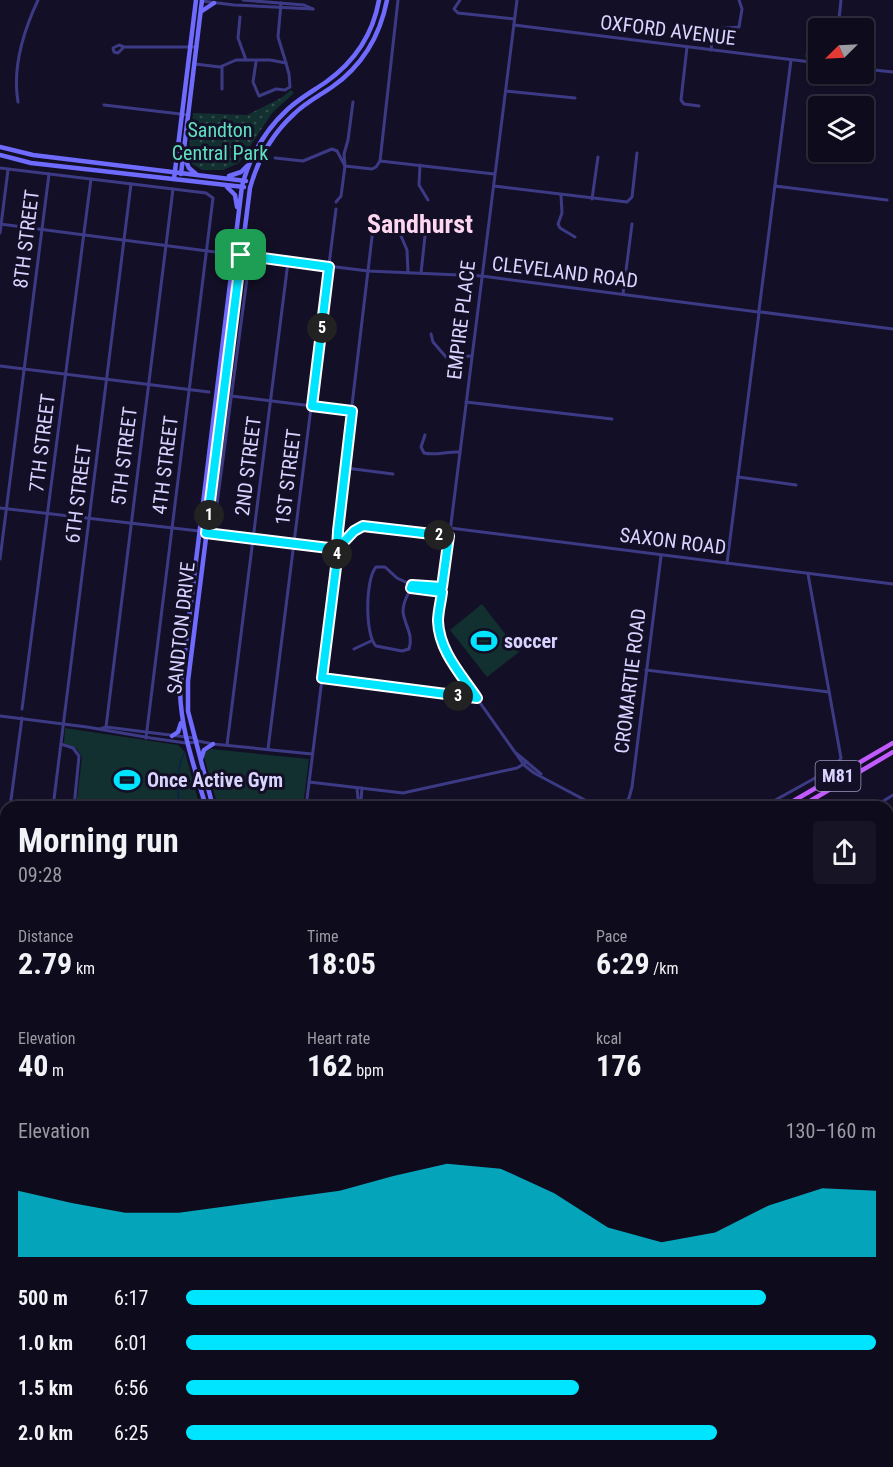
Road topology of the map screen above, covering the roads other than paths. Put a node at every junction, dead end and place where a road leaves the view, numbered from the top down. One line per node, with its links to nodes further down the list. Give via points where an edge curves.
1 (38, 0): 40 (street, via 20,49)
2 (199, 0): 11 (street); 15 (main road); 21 (main road)
3 (243, 0): 12 (street)
4 (379, 0): 53 (main road, SANDTON DRIVE, via 371,28 353,58 281,116)
5 (387, 0): 70 (main road, SANDTON DRIVE, via 378,32 364,57 345,77 284,124 266,148)
6 (398, 0): 52 (street)
7 (460, 0): 19 (street, via 454,9 458,13)
8 (517, 0): 19 (street, EMPIRE PLACE)
9 (740, 0): 26 (street, via 739,27 715,29)
10 (841, 0): 18 (street)
11 (214, 3): 14 (street); 15 (main road)
12 (281, 5): 13 (street); 14 (street); 16 (street)
13 (291, 6): 13 (street, via 308,6 313,9)
14 (271, 7): 16 (street)
15 (201, 13): 23 (main road)
16 (280, 16): 32 (street, via 278,37)
17 (240, 17): 28 (street, via 238,38)
18 (839, 18)
19 (514, 19): 20 (street, EMPIRE PLACE)
20 (514, 25): 24 (street, OXFORD AVENUE); 38 (street, EMPIRE PLACE)
21 (190, 46): 22 (street); 23 (street); 44 (main road)
22 (124, 47)
23 (197, 47): 33 (main road)
24 (687, 47): 26 (street, OXFORD AVENUE); 43 (street, via 681,100)
25 (808, 49): 27 (street)
26 (711, 50): 29 (street, OXFORD AVENUE)
27 (807, 56)
28 (246, 60): 30 (street); 34 (street)
29 (791, 60): 31 (street, OXFORD AVENUE); 72 (street)
30 (256, 62): 32 (street); 32 (street, via 253,82 259,96 290,87)
31 (808, 62)
32 (286, 63)
33 (195, 64): 34 (street); 45 (main road)
34 (222, 66): 37 (street)
35 (874, 70): 36 (street)
36 (893, 72)
37 (222, 89)
38 (506, 90): 39 (street); 61 (street, EMPIRE PLACE)
39 (575, 98)
40 (18, 102)
41 (353, 102): 55 (street)
42 (105, 105): 44 (street)
43 (699, 106)
44 (182, 114): 45 (street); 58 (main road)
45 (189, 115): 47 (main road)
46 (0, 147): 58 (main road, via 33,155)
47 (184, 151): 59 (main road); 62 (main road, via 188,166)
48 (637, 153): 75 (street, via 632,197 627,202)
49 (0, 155): 65 (main road, via 26,162)
50 (598, 157): 75 (street)
51 (275, 158): 55 (street, via 303,161 332,149)
52 (380, 161): 54 (street); 55 (street, via 372,169)
53 (250, 162): 63 (main road, via 241,172); 67 (main road, SANDTON DRIVE)
54 (420, 165): 61 (street); 76 (street, via 419,185)
55 (345, 166): 78 (street, via 341,196)
56 (0, 168): 57 (street)
57 (8, 169): 60 (street); 81 (street)
58 (175, 172): 59 (main road); 65 (main road)
59 (181, 173): 62 (main road); 66 (main road)
60 (49, 174): 64 (street); 84 (street, 8TH STREET)
61 (495, 174): 71 (street, EMPIRE PLACE)
62 (198, 176): 63 (main road)
63 (213, 177): 67 (main road)
64 (91, 179): 68 (street); 86 (street, 7TH STREET)
65 (174, 179): 66 (main road)
66 (181, 180): 69 (main road)
67 (243, 183): 69 (main road); 70 (main road); 83 (main road, SANDTON DRIVE)
68 (131, 184): 73 (street); 90 (street, 6TH STREET)
69 (223, 185): 83 (main road, via 237,199)
70 (250, 185): 94 (main road, SANDTON DRIVE)
71 (494, 186): 74 (street); 101 (street, EMPIRE PLACE)
72 (775, 186): 77 (street); 103 (street)
73 (173, 189): 91 (street, 5TH STREET); 92 (street, 4TH STREET, via 212,196)
74 (561, 195): 75 (street); 89 (street, via 559,226)
75 (592, 199)
76 (428, 200)
77 (887, 200)
78 (336, 202)
79 (336, 209): 97 (street, 1ST STREET)
80 (375, 212): 98 (street)
81 (1, 224): 84 (street); 85 (street)
82 (632, 224): 102 (street)
83 (236, 228): 133 (main road, SANDTON DRIVE)
84 (42, 230): 86 (street); 108 (street, 8TH STREET)
85 (0, 233)
86 (83, 235): 90 (street); 109 (street, 7TH STREET)
87 (401, 236): 99 (street, via 407,250)
88 (425, 236): 100 (street)
89 (575, 237)
90 (125, 240): 91 (street); 110 (street, 6TH STREET)
91 (166, 245): 92 (street); 111 (street, 5TH STREET)
92 (207, 251): 93 (street); 112 (street, 4TH STREET)
93 (223, 253)
94 (241, 255): 95 (street, CLEVELAND ROAD); 135 (main road, SANDTON DRIVE)
95 (250, 256): 96 (street, CLEVELAND ROAD); 114 (street)
96 (289, 262): 97 (street, CLEVELAND ROAD); 115 (street, 2ND STREET)
97 (329, 267): 98 (street, CLEVELAND ROAD); 117 (street, 1ST STREET)
98 (368, 271): 99 (street, CLEVELAND ROAD); 118 (street)
99 (408, 273): 100 (street, CLEVELAND ROAD)
100 (422, 273): 101 (street, CLEVELAND ROAD)
101 (482, 276): 102 (street, CLEVELAND ROAD); 106 (street, EMPIRE PLACE)
102 (623, 294): 103 (street, CLEVELAND ROAD)
103 (759, 312): 104 (street, CLEVELAND ROAD); 124 (street)
104 (893, 329)
105 (431, 334): 106 (street, via 446,357)
106 (471, 356): 116 (street, EMPIRE PLACE)
107 (0, 366): 108 (street)
108 (24, 369): 109 (street); 127 (street, 8TH STREET)
109 (65, 374): 110 (street); 128 (street, 7TH STREET)
110 (107, 379): 111 (street); 129 (street, 6TH STREET)
111 (149, 384): 112 (street); 130 (street, 5TH STREET)
112 (190, 390): 113 (street); 131 (street, 4TH STREET)
113 (209, 392)
114 (231, 396): 115 (street); 136 (street)
115 (272, 400): 117 (street); 139 (street, 2ND STREET)
116 (466, 402): 119 (street); 121 (street, EMPIRE PLACE)
117 (312, 406): 118 (street); 140 (street, 1ST STREET)
118 (352, 411): 122 (street)
119 (612, 419)
120 (424, 435): 121 (street, via 424,453)
121 (460, 452): 132 (street, EMPIRE PLACE)
122 (346, 468): 123 (street); 134 (street)
123 (393, 474)
124 (738, 477): 125 (street); 144 (street)
125 (796, 485)
126 (0, 508): 127 (street)
127 (7, 509): 128 (street); 143 (street, 8TH STREET)
128 (49, 513): 129 (street); 156 (street, 7TH STREET)
129 (90, 519): 130 (street); 160 (street, 6TH STREET)
130 (131, 524): 131 (street); 161 (street, 5TH STREET)
131 (172, 528): 133 (street); 163 (street, 4TH STREET)
132 (450, 528): 138 (street, EMPIRE PLACE); 142 (street, SAXON ROAD)
133 (199, 531): 159 (main road, SANDTON DRIVE, via 181,680)
134 (338, 531): 137 (street); 141 (street)
135 (206, 533): 136 (street); 166 (main road, SANDTON DRIVE, via 188,681 188,711)
136 (213, 534): 139 (street)
137 (349, 536): 138 (street, via 366,526); 141 (street)
138 (449, 536): 148 (street, EMPIRE PLACE)
139 (254, 540): 140 (street); 170 (street, 2ND STREET)
140 (295, 544): 141 (street); 171 (street, 1ST STREET)
141 (337, 549): 153 (street)
142 (661, 556): 144 (street, SAXON ROAD); 152 (street, CROMARTIE ROAD)
143 (0, 559)
144 (727, 563): 145 (street, SAXON ROAD)
145 (807, 574): 146 (street, SAXON ROAD); 154 (street)
146 (893, 584)
147 (412, 587): 148 (street); 149 (street); 150 (street, via 403,612 410,631 409,648 381,648); 150 (street, via 386,567 378,566 372,571 368,598)
148 (442, 587): 149 (street, EMPIRE PLACE)
149 (442, 592): 155 (street, EMPIRE PLACE, via 439,642)
150 (371, 641): 151 (street)
151 (354, 649)
152 (646, 670): 154 (street); 186 (street, CROMARTIE ROAD, via 631,793)
153 (322, 678): 155 (street); 173 (street)
154 (829, 692): 187 (street, via 841,761)
155 (477, 698): 175 (street, EMPIRE PLACE)
156 (22, 709)
157 (0, 716): 158 (street)
158 (22, 718): 160 (street); 178 (street)
159 (182, 721): 164 (main road); 165 (main road, SANDTON DRIVE)
160 (62, 724): 162 (street); 168 (street, 6TH STREET)
161 (106, 727): 162 (street); 163 (street)
162 (100, 729): 163 (street)
163 (146, 735): 164 (street); 165 (street)
164 (172, 736): 165 (street)
165 (185, 740): 166 (street); 181 (main road, SANDTON DRIVE)
166 (196, 741): 169 (street); 174 (main road, SANDTON DRIVE)
167 (893, 743): 188 (main road, M81)
168 (61, 744): 179 (street, 6TH STREET); 180 (street, via 73,748 79,756)
169 (213, 744): 170 (street); 174 (main road, via 204,750)
170 (227, 745): 171 (street)
171 (268, 749): 173 (street)
172 (893, 752): 189 (main road, M81)
173 (313, 754): 176 (street)
174 (200, 761): 182 (main road, SANDTON DRIVE)
175 (526, 763): 177 (street, via 410,792); 185 (street, via 534,773)
176 (309, 782): 177 (street); 183 (street)
177 (360, 788): 184 (street)
178 (11, 801)
179 (54, 801)
180 (75, 801)
181 (204, 801)
182 (211, 801)
183 (307, 801)
184 (361, 801)
185 (587, 801)
186 (626, 801)
187 (773, 801)
188 (793, 801)
189 (810, 801)

